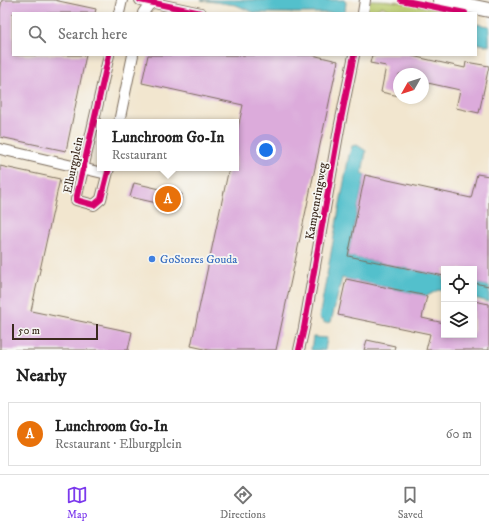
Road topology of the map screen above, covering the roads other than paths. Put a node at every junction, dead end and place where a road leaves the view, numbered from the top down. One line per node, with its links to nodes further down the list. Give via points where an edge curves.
1 (122, 0): 7 (street)
2 (140, 0): 5 (street)
3 (365, 0): 10 (street)
4 (440, 0): 6 (street)
5 (153, 2): 8 (street); 9 (street)
6 (489, 10)
7 (119, 12)
8 (144, 12)
9 (197, 12)
10 (363, 12)
11 (109, 56): 14 (street, Elburgplein)
12 (133, 56): 15 (street)
13 (354, 56): 21 (street, Kampenringweg)
14 (98, 119)
15 (120, 119)
16 (97, 124): 18 (street, Elburgplein)
17 (0, 149): 18 (street)
18 (83, 168): 19 (street, Elburgplein); 20 (street, Elburgplein, via 76,200 94,205 100,199)
19 (97, 170)
20 (108, 171)
21 (299, 350)

